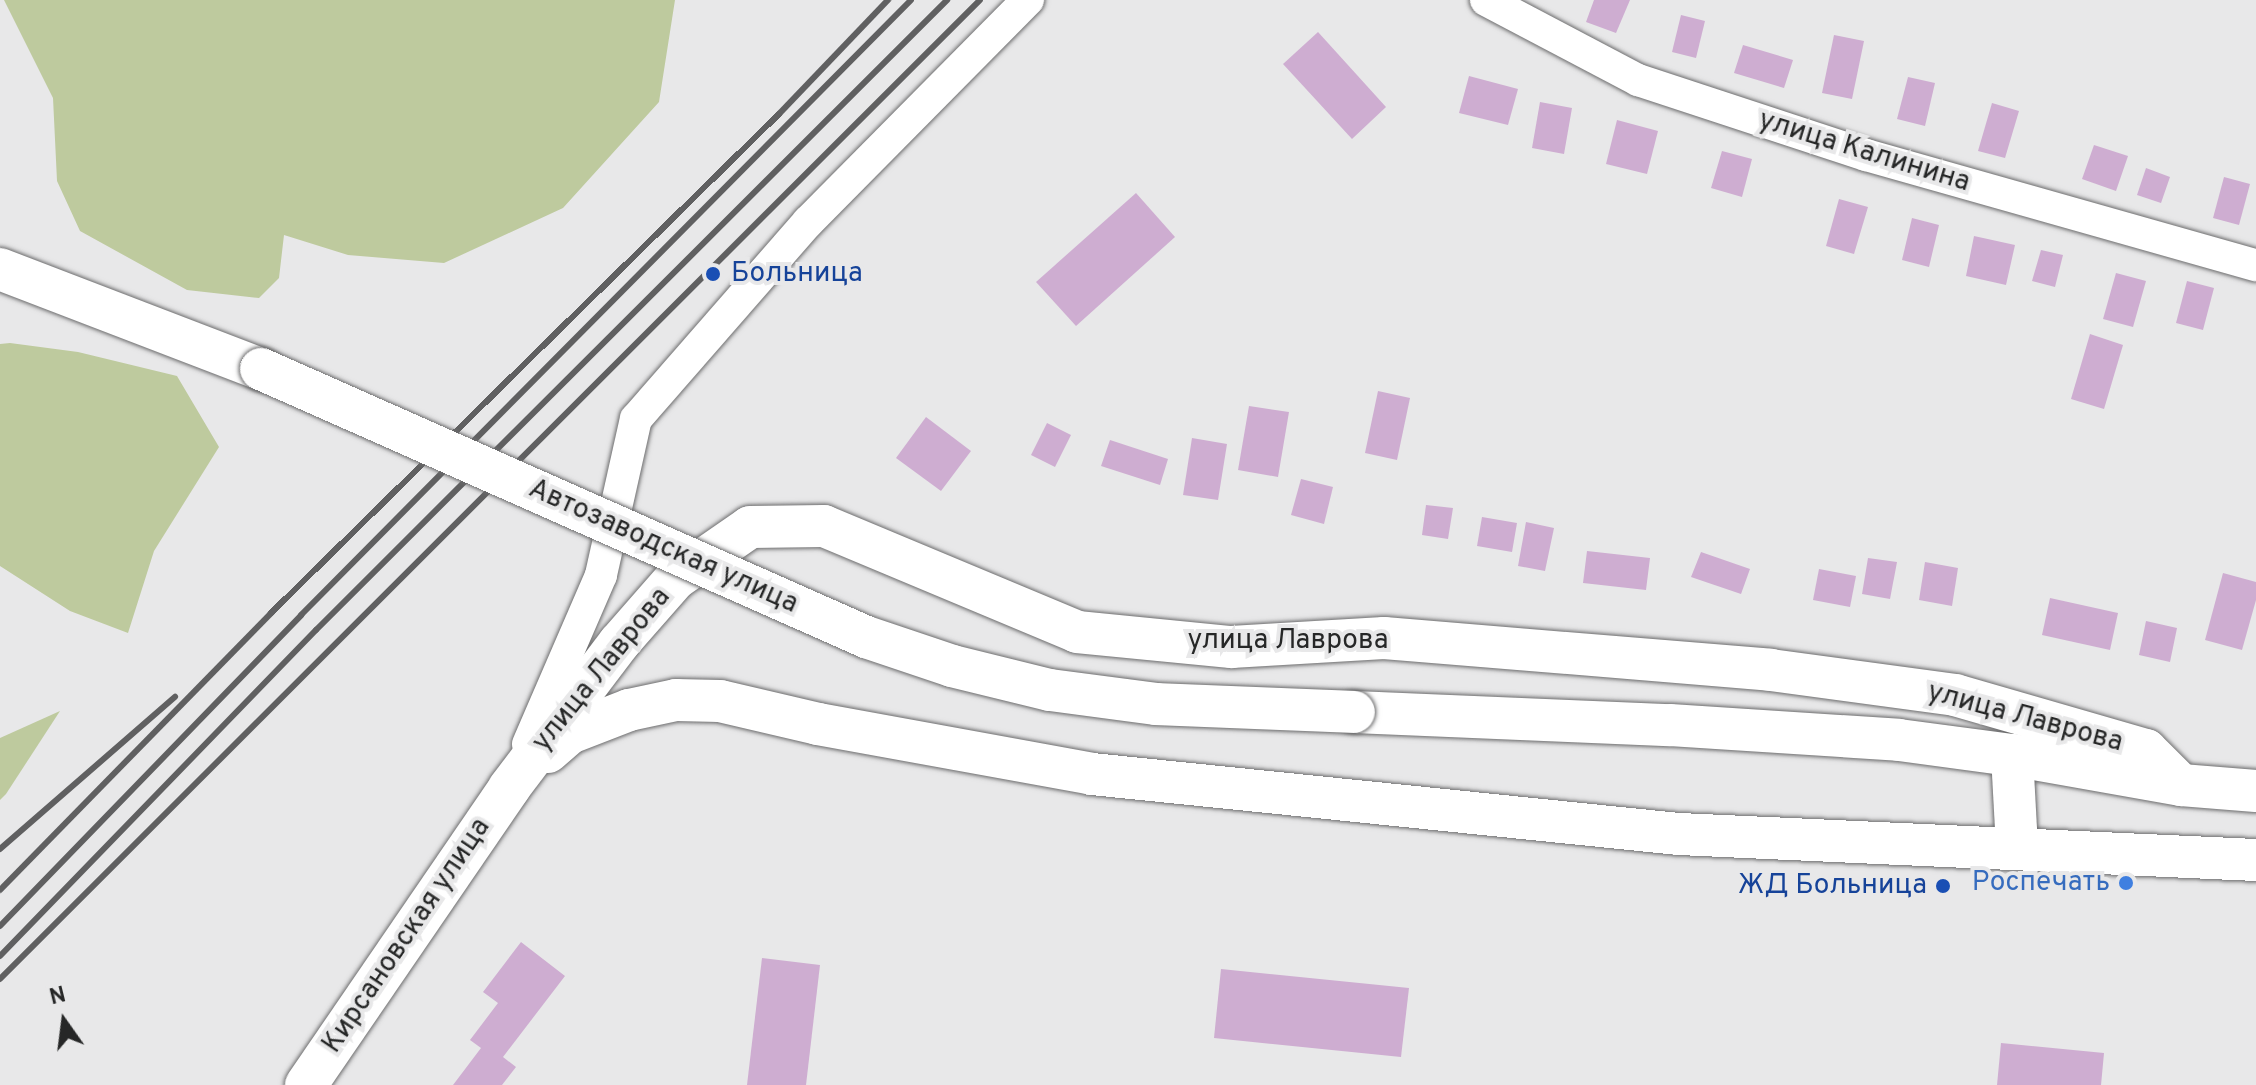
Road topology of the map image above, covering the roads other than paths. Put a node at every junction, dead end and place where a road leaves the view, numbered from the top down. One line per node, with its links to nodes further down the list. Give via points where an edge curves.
1 (1028, 0): 8 (street, via 808,222 636,419 601,575)
2 (1486, 0): 3 (street, улица Калинина, via 1638,80 1866,155)
3 (2256, 265)
4 (0, 269): 5 (main road, Автозаводская улица, bridge, via 261,369 866,637 952,666 1050,690 1157,704)
5 (1354, 712): 6 (main road, улица Лаврова, via 1670,725 1899,740)
6 (2012, 755): 7 (main road, улица Лаврова); 10 (main road)
7 (2181, 785): 8 (main road, улица Лаврова, via 2146,750 1955,695 1786,672 1384,638 1231,647 1077,632 824,526 750,527 675,579 619,643); 9 (main road, улица Лаврова)
8 (509, 788): 10 (main road, via 570,733 629,710 676,700 720,701 1092,774 1679,834); 12 (main road, Кирсановская улица)
9 (2256, 791)
10 (2017, 847): 11 (main road)
11 (2256, 860)
12 (306, 1085)

